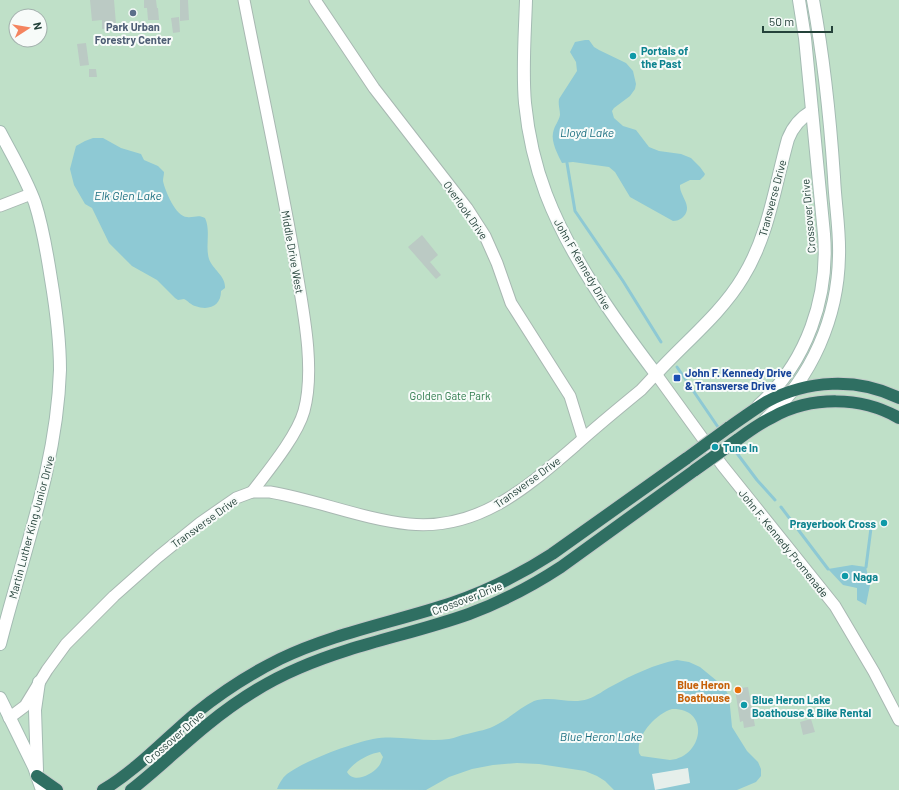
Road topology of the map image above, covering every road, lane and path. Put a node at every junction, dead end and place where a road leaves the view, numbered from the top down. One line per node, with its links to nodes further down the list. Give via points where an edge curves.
1 (244, 0): 19 (street, Middle Drive West, via 293,250 304,322 308,374 306,404 300,422 282,452)
2 (315, 0): 18 (street, Overlook Drive, via 386,105 467,208 485,236 511,303 570,396)
3 (526, 0): 12 (street, John F Kennedy Drive, via 525,102 531,140 545,193 561,229 584,269)
4 (799, 0): 7 (street, Crossover Drive)
5 (813, 0): 6 (street, Crossover Drive)
6 (819, 30): 7 (street, via 821,91); 9 (street, Crossover Drive, via 829,106)
7 (812, 112): 9 (street, via 824,125); 12 (street, Transverse Drive, via 800,119 791,131 766,227 743,277 717,311); 15 (street, Crossover Drive, via 825,244 821,295 812,326 799,354 780,381)
8 (0, 132): 10 (street, Martin Luther King Junior Drive)
9 (833, 165): 13 (street, Crossover Drive, via 839,255 835,298 817,351)
10 (31, 194): 11 (street); 20 (street, Martin Luther King Junior Drive, via 43,230 53,287 59,344 59,387 44,486)
11 (0, 206)
12 (656, 374): 18 (street, Transverse Drive, via 641,390); 24 (street, John F. Kennedy Promenade, via 722,465 835,606)
13 (792, 391): 14 (highway, via 817,385 839,384 873,388); 15 (highway, Crossover Drive); 17 (street, Crossover Drive)
14 (899, 398)
15 (754, 410): 28 (highway, Crossover Drive, bridge, via 552,554 500,584 450,604 325,640 252,674 208,704 130,771)
16 (899, 418): 17 (highway, via 869,405 829,402 801,406 782,412)
17 (762, 423): 29 (highway, Crossover Drive, bridge, via 540,580 506,598 455,618 330,655 298,668 217,716)
18 (583, 438): 19 (street, Transverse Drive, via 505,501 472,517 441,525 396,522 279,494)
19 (252, 492): 21 (street, Transverse Drive, via 236,498 218,510 128,582 66,644)
20 (0, 644)
21 (39, 682): 23 (street, Transverse Drive, via 25,706); 25 (street, via 35,710)
22 (0, 698): 23 (street)
23 (9, 718): 25 (street)
24 (899, 720)
25 (37, 776): 26 (street); 27 (highway)
26 (42, 790)
27 (57, 790)
28 (103, 790)
29 (131, 790)

